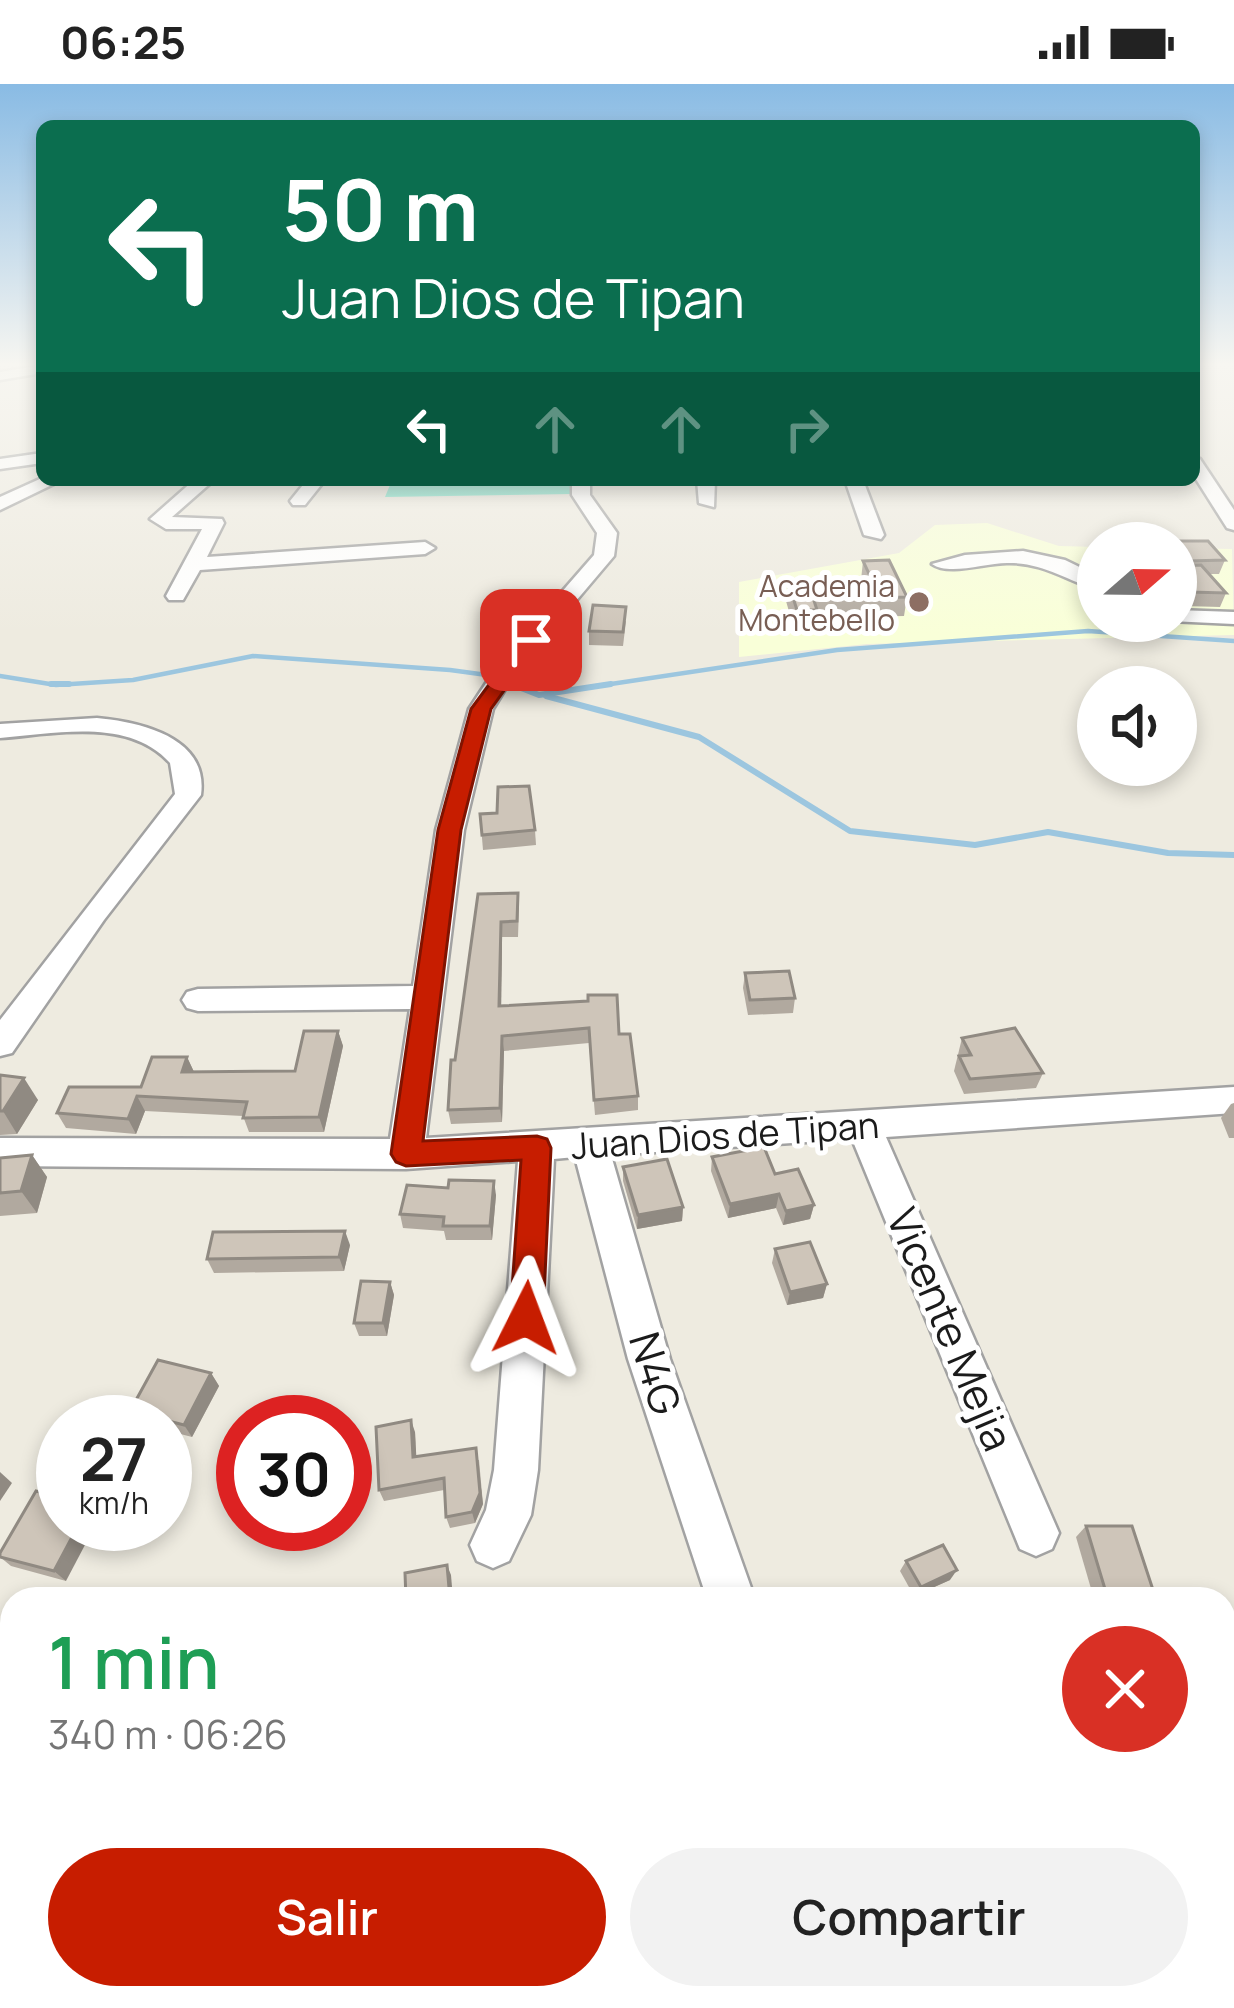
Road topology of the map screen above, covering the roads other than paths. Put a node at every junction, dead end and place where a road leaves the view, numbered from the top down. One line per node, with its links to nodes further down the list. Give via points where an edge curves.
1 (36, 459): 3 (street)
2 (1201, 462): 13 (street)
3 (0, 464)
4 (40, 486): 12 (street)
5 (199, 486): 16 (street, via 159,519 214,523)
6 (311, 486): 10 (street)
7 (581, 486): 23 (street, via 607,533 604,556 481,709 450,830)
8 (707, 486): 11 (street)
9 (856, 486): 14 (street)
10 (299, 501)
11 (708, 502)
12 (0, 504)
13 (1234, 524)
14 (874, 535)
15 (425, 548): 16 (street)
16 (194, 564): 19 (street)
17 (943, 564): 18 (street, via 1031,555)
18 (1077, 571)
19 (176, 596)
20 (1197, 617): 21 (street)
21 (1234, 618)
22 (0, 731): 25 (street, via 139,731 175,751 190,785)
23 (430, 997): 24 (street); 31 (street)
24 (198, 1000)
25 (0, 1044)
26 (1234, 1100): 27 (street, Juan Dios de Tipan)
27 (864, 1126): 28 (street, Juan Dios de Tipan); 32 (street, Vicente Mejia)
28 (590, 1145): 29 (street, Juan Dios de Tipan); 34 (street, N4G, via 649,1359)
29 (537, 1148): 31 (street, Juan Dios de Tipan); 33 (street, via 516,1470)
30 (0, 1152): 31 (street, Juan Dios de Tipan)
31 (406, 1154)
32 (1036, 1533)
33 (493, 1545)
34 (727, 1587)

